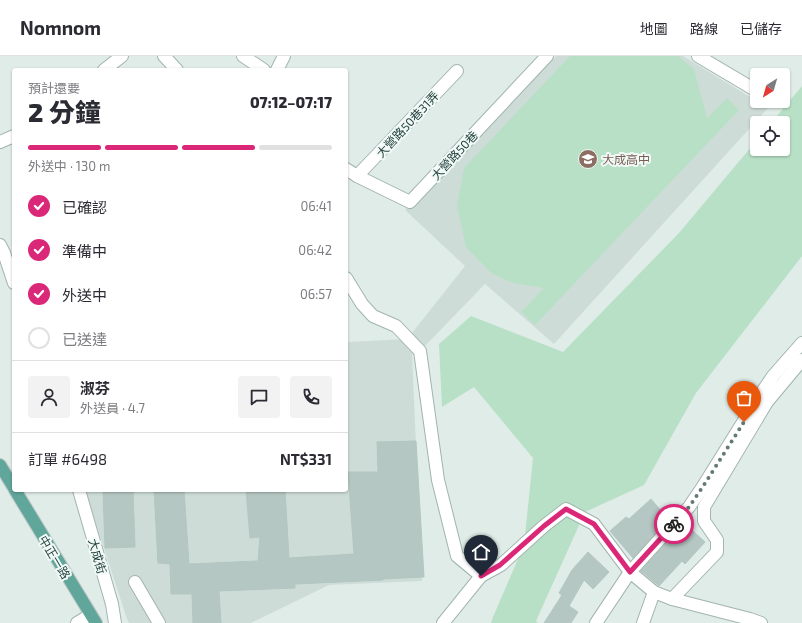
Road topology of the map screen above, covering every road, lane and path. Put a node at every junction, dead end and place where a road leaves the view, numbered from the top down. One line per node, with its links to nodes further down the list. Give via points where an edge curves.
1 (122, 56): 7 (street)
2 (164, 56): 8 (street)
3 (243, 56): 9 (street)
4 (284, 56): 10 (street)
5 (547, 56): 16 (street, 大營路50巷, via 410,202)
6 (698, 56): 12 (street)
7 (107, 68)
8 (175, 68)
9 (261, 68)
10 (278, 68)
11 (457, 71): 16 (street, 大營路50巷31弄)
12 (750, 87)
13 (12, 137): 14 (street)
14 (0, 142)
15 (348, 170): 16 (street, 大營路50巷)
16 (357, 176)
17 (6, 249): 18 (street)
18 (12, 274)
19 (348, 281): 27 (street, via 373,316 396,326 420,351 438,480 457,556)
20 (802, 343): 26 (street, via 773,376 689,507)
21 (802, 360): 30 (street, via 767,402 704,507 704,521 717,540 717,552)
22 (0, 465): 23 (main road, 中正一路)
23 (12, 486)
24 (16, 492): 31 (main road, 中正一路)
25 (80, 492): 33 (street, 大成街, via 112,604)
26 (630, 572): 27 (street, via 594,524 566,509 500,565); 29 (street); 36 (street)
27 (481, 576): 35 (street)
28 (135, 582): 34 (street)
29 (654, 592): 30 (street); 37 (street)
30 (672, 599): 38 (street)
31 (93, 619): 32 (street)
32 (77, 623)
33 (115, 623)
34 (159, 623)
35 (443, 623)
36 (596, 623)
37 (643, 623)
38 (761, 623)

